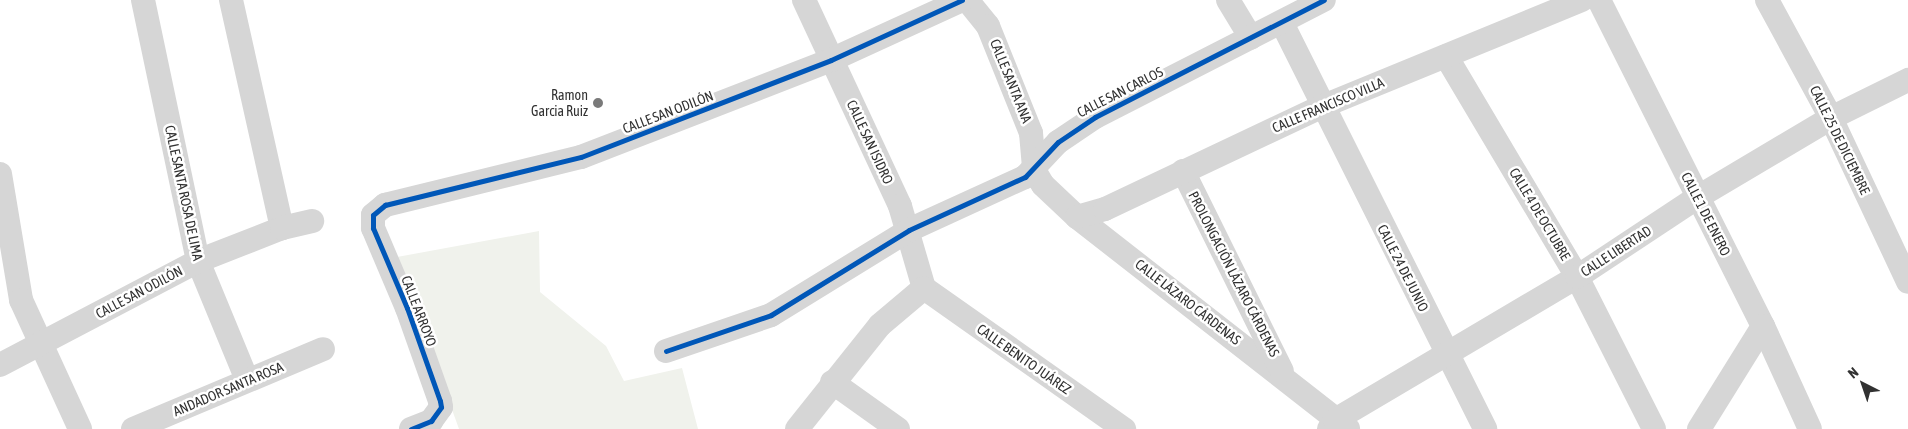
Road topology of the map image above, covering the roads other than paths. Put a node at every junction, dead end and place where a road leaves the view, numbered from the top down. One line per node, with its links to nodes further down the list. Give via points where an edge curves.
1 (143, 0): 27 (street, CALLE SANTA ROSA DE LIMA)
2 (231, 0): 25 (street)
3 (804, 0): 14 (street, CALLE SAN ISIDRO)
4 (962, 0): 14 (street, CALLE SAN ODILÓN)
5 (967, 0): 18 (street, CALLE SANTA ANA, via 988,26 1032,133)
6 (1228, 0): 12 (street)
7 (1324, 0): 11 (street, CALLE SAN CARLOS)
8 (1582, 0): 13 (street, CALLE FRANCISCO VILLA)
9 (1599, 0): 21 (street, CALLE 1 DE ENERO)
10 (1767, 0): 17 (street, CALLE 25 DE DICIEMBRE)
11 (1282, 23): 12 (street, CALLE SAN CARLOS); 16 (street, CALLE 24 DE JUNIO)
12 (1251, 38): 18 (street, CALLE SAN CARLOS, via 1070,131)
13 (1446, 56): 16 (street, CALLE FRANCISCO VILLA); 29 (street, CALLE 4 DE OCTUBRE)
14 (831, 60): 22 (street, CALLE SAN ODILÓN, via 581,157 385,205); 26 (street, CALLE SAN ISIDRO)
15 (1908, 80): 17 (street, CALLE LIBERTAD)
16 (1321, 107): 19 (street, CALLE FRANCISCO VILLA); 35 (street, CALLE 24 DE JUNIO)
17 (1831, 118): 21 (street, CALLE LIBERTAD); 30 (street, CALLE 25 DE DICIEMBRE)
18 (1034, 170): 23 (street, CALLE LÁZARO CÁRDENAS, via 1043,185); 26 (street, CALLE SAN CARLOS)
19 (1182, 171): 23 (street, CALLE FRANCISCO VILLA, via 1105,209); 37 (street, PROLONGACIÓN LÁZARO CÁRDENAS)
20 (0, 174): 32 (street, via 22,300)
21 (1698, 197): 29 (street, CALLE LIBERTAD); 31 (street, CALLE 1 DE ENERO)
22 (374, 215): 43 (street, CALLE ARROYO, via 373,228 407,308 440,401 438,415)
23 (1077, 217): 37 (street, CALLE LÁZARO CÁRDENAS)
24 (312, 221): 25 (street, CALLE SAN ODILÓN)
25 (282, 228): 27 (street, CALLE SAN ODILÓN)
26 (909, 230): 28 (street, CALLE SAN ISIDRO); 34 (street, CALLE SAN CARLOS, via 771,315)
27 (198, 261): 32 (street, CALLE SAN ODILÓN); 38 (street, CALLE SANTA ROSA DE LIMA)
28 (921, 274): 39 (street); 46 (street, CALLE BENITO JUÁREZ)
29 (1577, 277): 35 (street, CALLE LIBERTAD); 48 (street, CALLE 4 DE OCTUBRE)
30 (1908, 282)
31 (1763, 326): 49 (street); 50 (street, CALLE 1 DE ENERO)
32 (40, 343): 36 (street, CALLE SAN ODILÓN); 41 (street)
33 (324, 349): 38 (street, ANDADOR SANTA ROSA)
34 (666, 351)
35 (1445, 352): 40 (street, CALLE LIBERTAD); 47 (street, CALLE 24 DE JUNIO)
36 (0, 365)
37 (1285, 377): 40 (street, CALLE LÁZARO CÁRDENAS)
38 (247, 380): 42 (street, ANDADOR SANTA ROSA)
39 (832, 382): 44 (street); 45 (street)
40 (1337, 426)
41 (80, 429)
42 (133, 429)
43 (412, 429)
44 (797, 429)
45 (898, 429)
46 (1124, 429)
47 (1485, 429)
48 (1654, 429)
49 (1699, 429)
50 (1810, 429)

